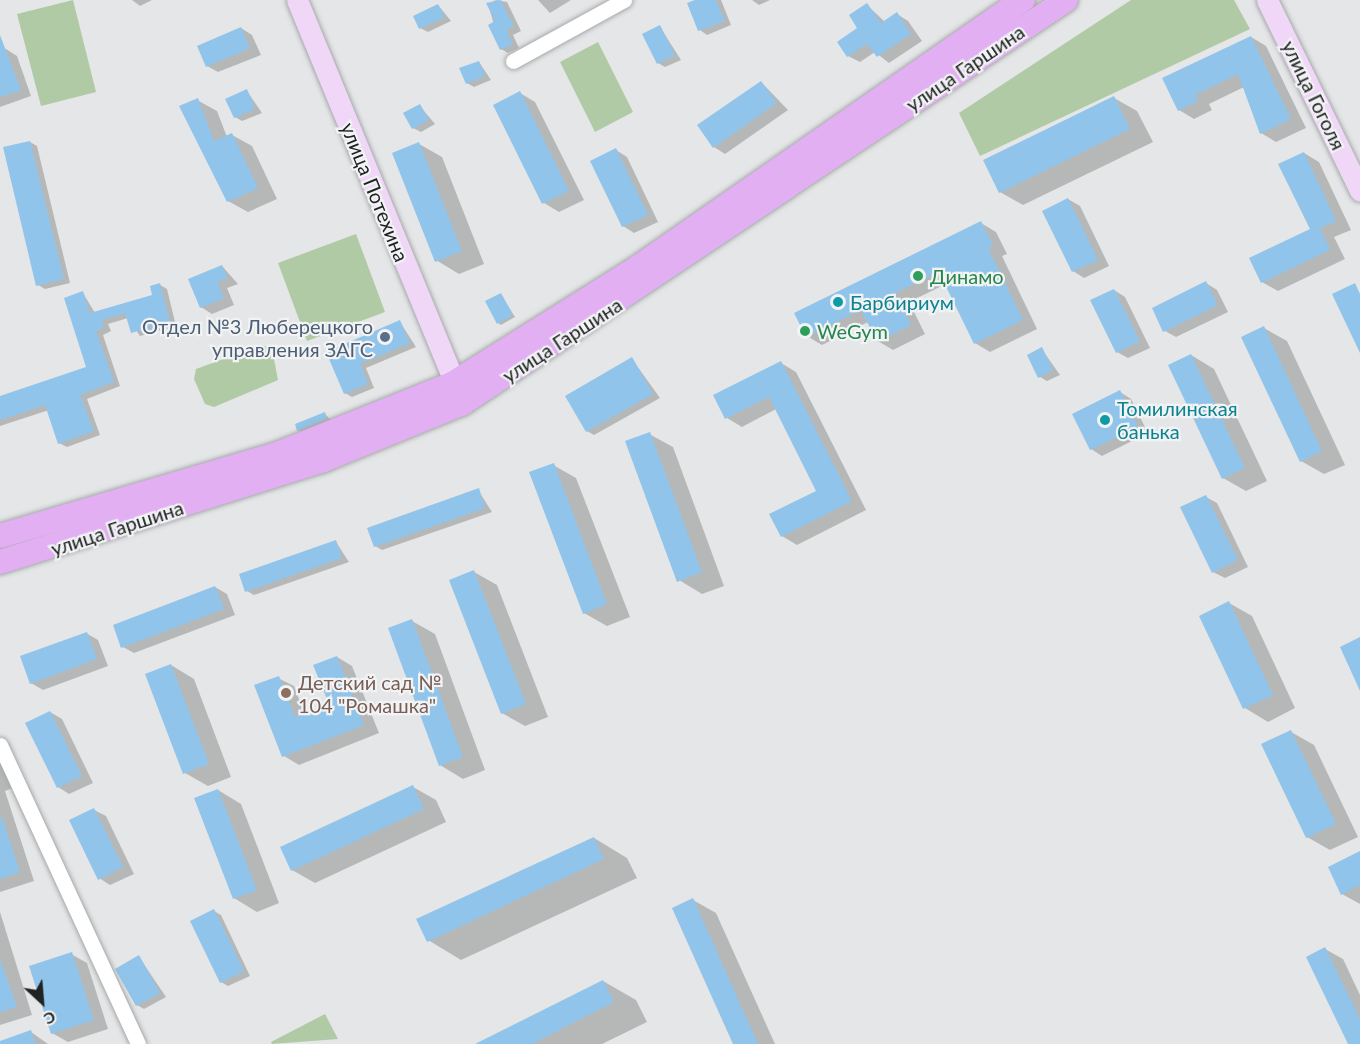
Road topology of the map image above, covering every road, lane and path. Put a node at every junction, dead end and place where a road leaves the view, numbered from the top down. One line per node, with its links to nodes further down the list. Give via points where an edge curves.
1 (297, 0): 8 (street, улица Потехина)
2 (624, 0): 6 (street)
3 (1023, 0): 8 (main road, улица Гаршина)
4 (1066, 0): 8 (main road, улица Гаршина)
5 (1267, 0): 7 (street, улица Гоголя)
6 (513, 61)
7 (1360, 191)
8 (458, 393): 9 (main road, улица Гаршина, via 280,453); 10 (main road, улица Гаршина, via 321,461)
9 (0, 536)
10 (0, 561)
11 (0, 745): 12 (street)
12 (138, 1044)

